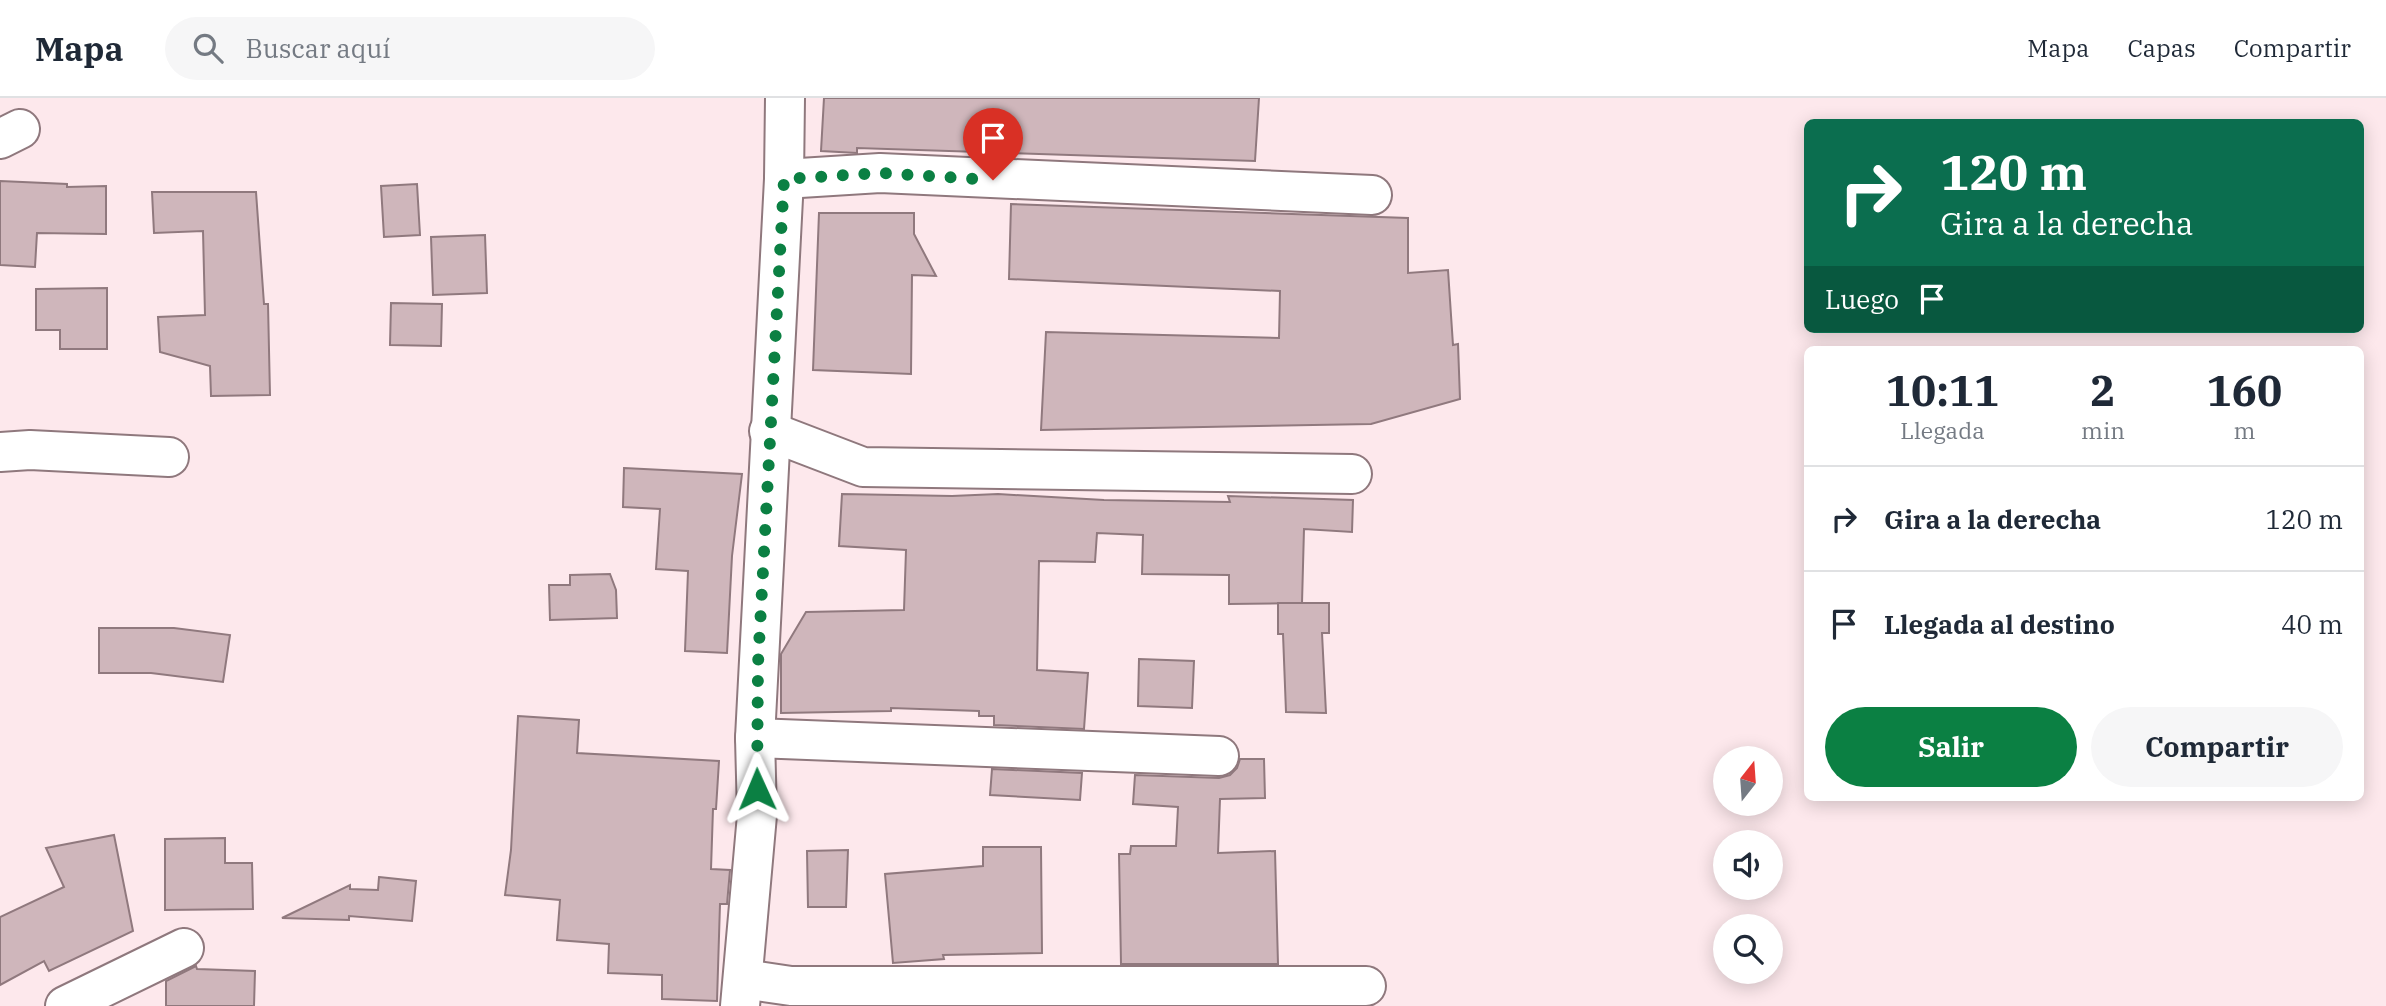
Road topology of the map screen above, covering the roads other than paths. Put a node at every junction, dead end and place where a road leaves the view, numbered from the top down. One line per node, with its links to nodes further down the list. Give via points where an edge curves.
1 (785, 98): 2 (street)
2 (784, 179): 3 (street, via 880,173); 4 (street)
3 (1372, 195)
4 (769, 431): 7 (street, via 863,467); 8 (street)
5 (0, 452): 6 (street)
6 (169, 457)
7 (1352, 474)
8 (755, 738): 9 (street); 12 (street, via 757,815)
9 (1219, 757)
10 (184, 948): 13 (street)
11 (1366, 986): 12 (street, via 791,986)
12 (742, 992)
13 (65, 1006)

